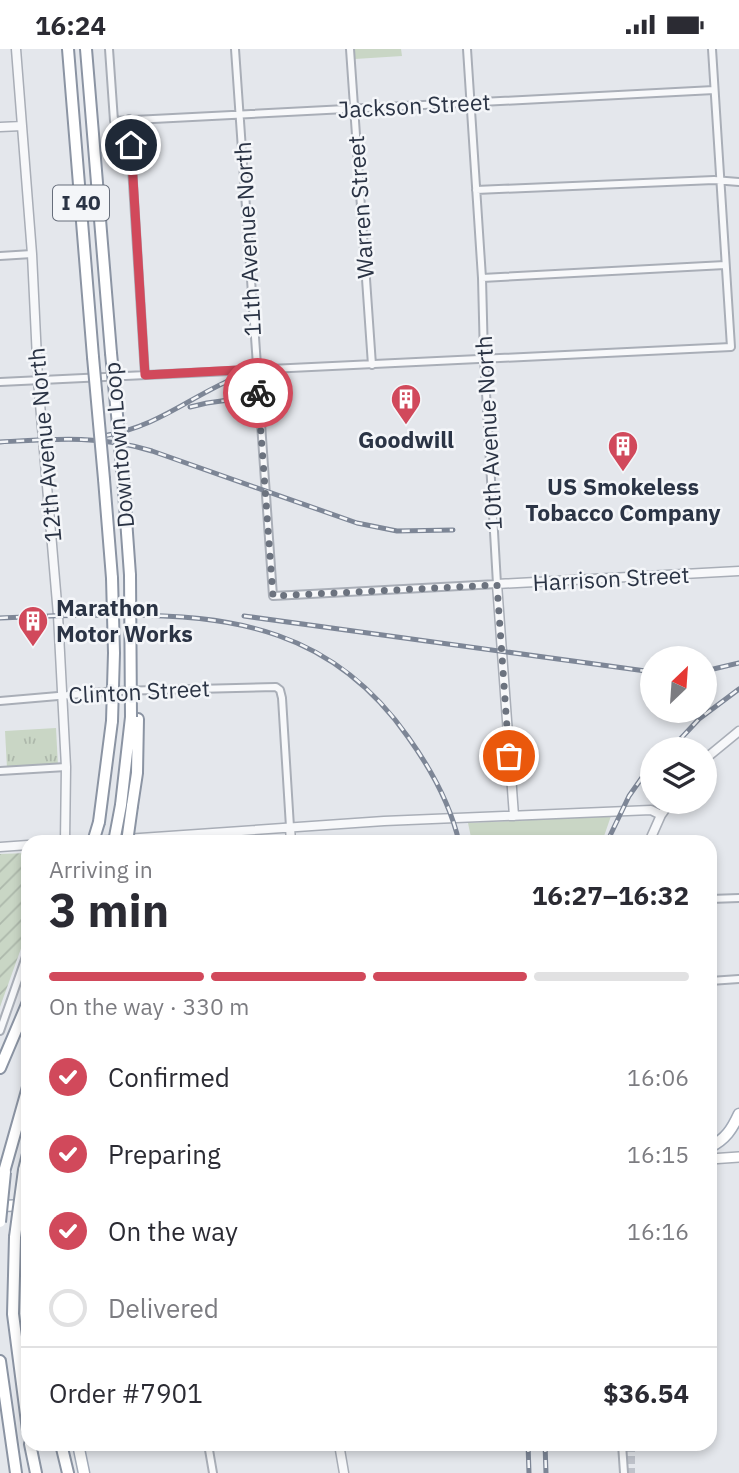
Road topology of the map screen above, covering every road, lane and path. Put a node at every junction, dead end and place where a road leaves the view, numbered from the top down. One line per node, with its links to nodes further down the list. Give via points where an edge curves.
1 (16, 49): 14 (street, 12th Avenue North)
2 (68, 49): 43 (highway, Downtown Loop / I 40, bridge, via 112,578 112,721)
3 (86, 49): 38 (highway, Downtown Loop / I 40, bridge, via 130,575 137,763)
4 (109, 49): 13 (street, Jackson Street, via 114,121)
5 (235, 49): 12 (street, 11th Avenue North)
6 (350, 49): 11 (street, Warren Street)
7 (467, 49): 10 (street, 10th Avenue North)
8 (712, 49): 9 (street)
9 (714, 90): 10 (street, Jackson Street); 16 (street)
10 (471, 103): 11 (street, Jackson Street); 18 (street, 10th Avenue North)
11 (354, 109): 12 (street, Jackson Street); 24 (street, Warren Street)
12 (241, 115): 13 (street, Jackson Street); 25 (street, 11th Avenue North)
13 (129, 120): 26 (street)
14 (22, 126): 15 (street); 19 (street, 12th Avenue North)
15 (0, 127)
16 (721, 181): 17 (street); 18 (street); 21 (street)
17 (739, 182)
18 (476, 190): 22 (street, 10th Avenue North)
19 (32, 254): 20 (street); 27 (street, 12th Avenue North)
20 (0, 256)
21 (724, 265): 22 (street); 23 (street, via 731,347)
22 (482, 278): 23 (street, 10th Avenue North)
23 (484, 358): 24 (street); 30 (street, 10th Avenue North)
24 (372, 365): 25 (street)
25 (256, 369): 26 (street); 31 (street, 11th Avenue North)
26 (145, 375): 27 (street)
27 (38, 380): 28 (street); 32 (street, 12th Avenue North)
28 (0, 382)
29 (739, 571): 30 (street, Harrison Street)
30 (497, 585): 31 (street, Harrison Street); 40 (street, 10th Avenue North)
31 (273, 596)
32 (61, 697): 33 (street, Clinton Street); 36 (street, 12th Avenue North); 41 (street, Clinton Street, via 116,691 279,688)
33 (0, 701)
34 (739, 731): 35 (street)
35 (717, 749)
36 (66, 767): 37 (street); 42 (street, 12th Avenue North)
37 (0, 771)
38 (126, 805): 44 (highway, bridge); 45 (highway, bridge)
39 (662, 815): 40 (street, via 651,810); 48 (street)
40 (514, 816): 41 (street)
41 (290, 827): 46 (street); 47 (street)
42 (65, 835)
43 (96, 835)
44 (116, 835)
45 (127, 835)
46 (207, 835)
47 (291, 835)
48 (652, 835)
49 (21, 846): 50 (street)
50 (0, 847)
51 (739, 898): 52 (street)
52 (717, 899)
53 (21, 970): 57 (street)
54 (739, 979): 55 (street)
55 (717, 981)
56 (21, 1018): 58 (highway)
57 (0, 1031)
58 (0, 1068)
59 (21, 1113): 64 (highway)
60 (739, 1114): 61 (main road, via 731,1131)
61 (717, 1143)
62 (739, 1157): 63 (main road)
63 (717, 1159)
64 (5, 1172): 65 (highway, bridge); 69 (highway, bridge)
65 (0, 1184)
66 (21, 1192): 71 (highway, bridge, via 13,1314)
67 (21, 1205): 68 (main road)
68 (0, 1206)
69 (0, 1221)
70 (0, 1361): 72 (highway)
71 (21, 1376)
72 (12, 1449): 79 (highway); 80 (highway)
73 (32, 1451): 81 (highway)
74 (63, 1451): 82 (highway)
75 (79, 1451): 83 (main road)
76 (209, 1451): 84 (street)
77 (340, 1451): 85 (street)
78 (622, 1451): 86 (street)
79 (10, 1473)
80 (16, 1473)
81 (37, 1473)
82 (68, 1473)
83 (84, 1473)
84 (213, 1473)
85 (344, 1473)
86 (624, 1473)

